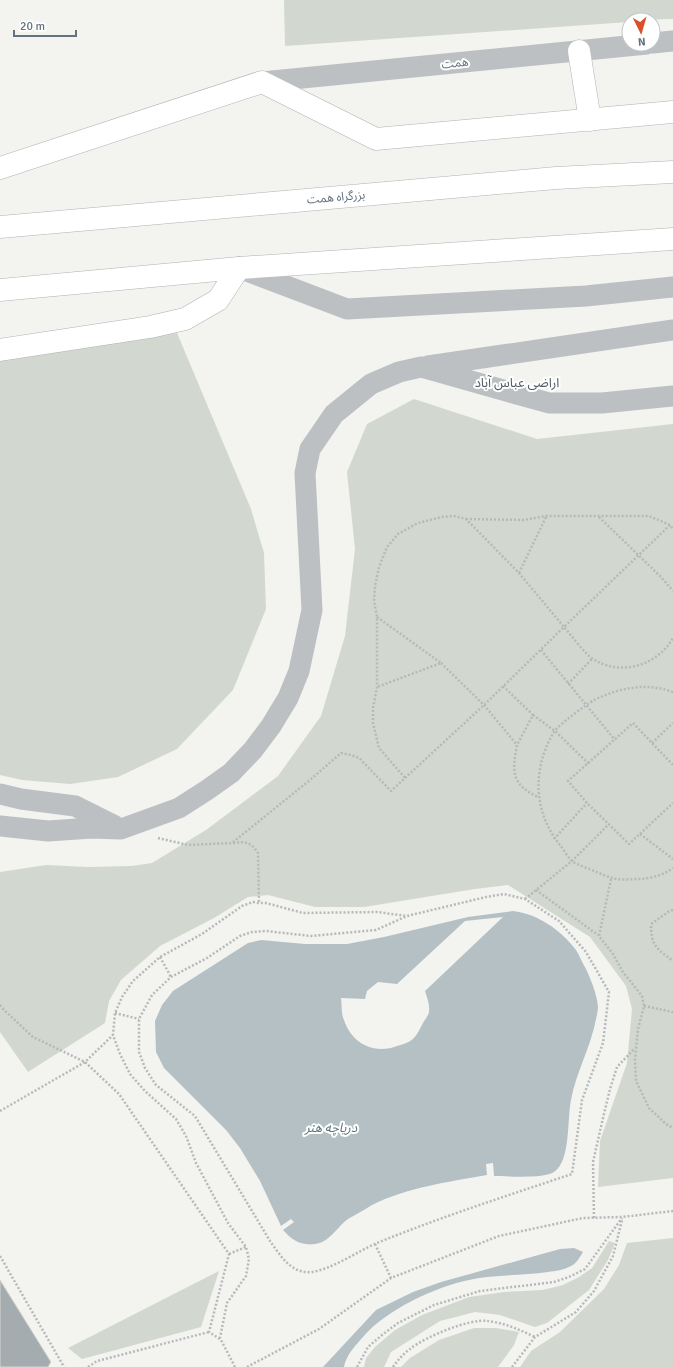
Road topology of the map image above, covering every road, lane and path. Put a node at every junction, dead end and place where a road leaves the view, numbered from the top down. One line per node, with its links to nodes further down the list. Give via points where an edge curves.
1 (673, 42): 2 (street)
2 (661, 43)
3 (621, 47): 4 (street, همت)
4 (579, 51): 5 (street, همت); 7 (highway)
5 (262, 82): 7 (highway, via 376,139); 8 (highway)
6 (673, 112): 7 (highway)
7 (590, 120)
8 (0, 168)
9 (673, 172): 10 (highway, بزرگراه همت, via 556,178)
10 (0, 226)
11 (673, 239): 12 (highway)
12 (239, 268): 13 (street, via 347,309 586,296); 14 (highway); 16 (highway, via 218,300 185,319 150,327)
13 (673, 287)
14 (0, 290)
15 (673, 330): 17 (street)
16 (0, 350)
17 (422, 367): 18 (street, via 549,403 602,403); 54 (street, via 399,372 371,384 334,414 310,449 304,473 312,610 299,670 288,698 271,726 231,773 208,790 179,808)
18 (673, 396)
19 (546, 516): 20 (path); 21 (path, via 524,520); 25 (path)
20 (598, 516): 22 (path, via 649,516); 24 (path)
21 (466, 520): 25 (path); 27 (path, via 454,516 442,517 418,523 398,534 387,547 378,567 374,601)
22 (670, 526): 23 (path); 24 (path)
23 (673, 528)
24 (638, 556): 26 (path, via 662,577); 28 (path)
25 (519, 573): 28 (path)
26 (673, 592)
27 (377, 617): 32 (path); 35 (path)
28 (564, 627): 30 (path); 31 (path)
29 (673, 638): 31 (path, via 668,647 651,661 635,667 604,665)
30 (541, 650): 33 (path); 34 (path)
31 (592, 659): 33 (path)
32 (441, 663): 35 (path); 37 (path)
33 (568, 684): 38 (path)
34 (503, 686): 37 (path); 39 (path)
35 (377, 687): 47 (path, via 373,708 375,736 379,748)
36 (673, 692): 38 (path, via 637,686 617,690)
37 (484, 705): 44 (path); 47 (path)
38 (586, 705): 41 (path); 42 (path)
39 (533, 716): 41 (path); 44 (path)
40 (673, 723): 43 (path)
41 (555, 731): 45 (path); 49 (path, via 545,750 539,772)
42 (615, 740): 43 (path, via 633,723); 45 (path)
43 (652, 743): 46 (path)
44 (517, 745): 49 (path, via 513,765 515,777 525,791)
45 (589, 764): 50 (path, via 568,781)
46 (673, 765)
47 (406, 779): 57 (path, via 391,791 359,758 341,753)
48 (0, 794): 54 (street, via 74,806)
49 (538, 797): 56 (path)
50 (587, 803): 52 (path); 56 (path)
51 (673, 803): 55 (path)
52 (609, 824): 55 (path, via 630,844); 59 (path)
53 (0, 826): 54 (street, via 48,831)
54 (121, 829): 57 (path, via 188,845)
55 (640, 834): 58 (path)
56 (554, 839): 59 (path)
57 (232, 843): 64 (path, via 244,842 254,847 258,853)
58 (673, 859)
59 (572, 861): 61 (path); 62 (path)
60 (673, 868): 61 (path, via 647,879)
61 (611, 879): 67 (path)
62 (536, 890): 63 (path); 67 (path)
63 (525, 899): 66 (path, via 504,894 486,896); 84 (path, via 559,921 586,952 609,992 603,1043 582,1100 572,1174 454,1213)
64 (259, 903): 66 (path, via 303,913 377,912); 68 (path, via 253,902 242,906 202,934)
65 (673, 910): 69 (path, via 652,924 652,937 655,946)
66 (407, 916): 70 (path, via 376,930 311,936 252,932 240,936 207,958)
67 (598, 936): 72 (path, via 642,996)
68 (160, 957): 70 (path); 74 (path, via 133,981)
69 (673, 961)
70 (171, 977): 75 (path, via 152,995)
71 (0, 1005): 78 (path, via 33,1037)
72 (644, 1006): 73 (path); 77 (path)
73 (673, 1012)
74 (115, 1013): 75 (path); 76 (path)
75 (139, 1019): 84 (path, via 139,1052 145,1068 156,1085 195,1116 282,1258 295,1270 311,1272 330,1266)
76 (113, 1035): 78 (path); 85 (path, via 130,1074 176,1119 186,1136 196,1163 225,1216)
77 (636, 1048): 80 (path, via 636,1081 649,1108); 82 (path, via 617,1067 610,1089 593,1162)
78 (85, 1062): 79 (path); 86 (path, via 119,1094)
79 (0, 1111)
80 (673, 1128)
81 (673, 1211): 83 (path)
82 (594, 1218): 83 (path); 88 (path, via 583,1218 500,1236)
83 (622, 1218): 90 (path, via 613,1256 594,1291 576,1312); 96 (path, via 585,1269 554,1282 480,1291 434,1305 398,1323 382,1335 368,1347)
84 (375, 1244): 88 (path)
85 (246, 1247): 86 (path); 94 (path, via 249,1260 246,1276 227,1303 220,1338)
86 (229, 1254): 89 (path)
87 (0, 1256): 92 (path)
88 (391, 1278): 95 (path, via 319,1329)
89 (209, 1332): 91 (path); 93 (path, via 97,1361)
90 (535, 1337): 97 (path, via 486,1320 467,1323 436,1334 411,1348); 98 (path)
91 (220, 1339)
92 (64, 1367)
93 (88, 1367)
94 (235, 1367)
95 (247, 1367)
96 (357, 1367)
97 (393, 1367)
98 (512, 1367)

